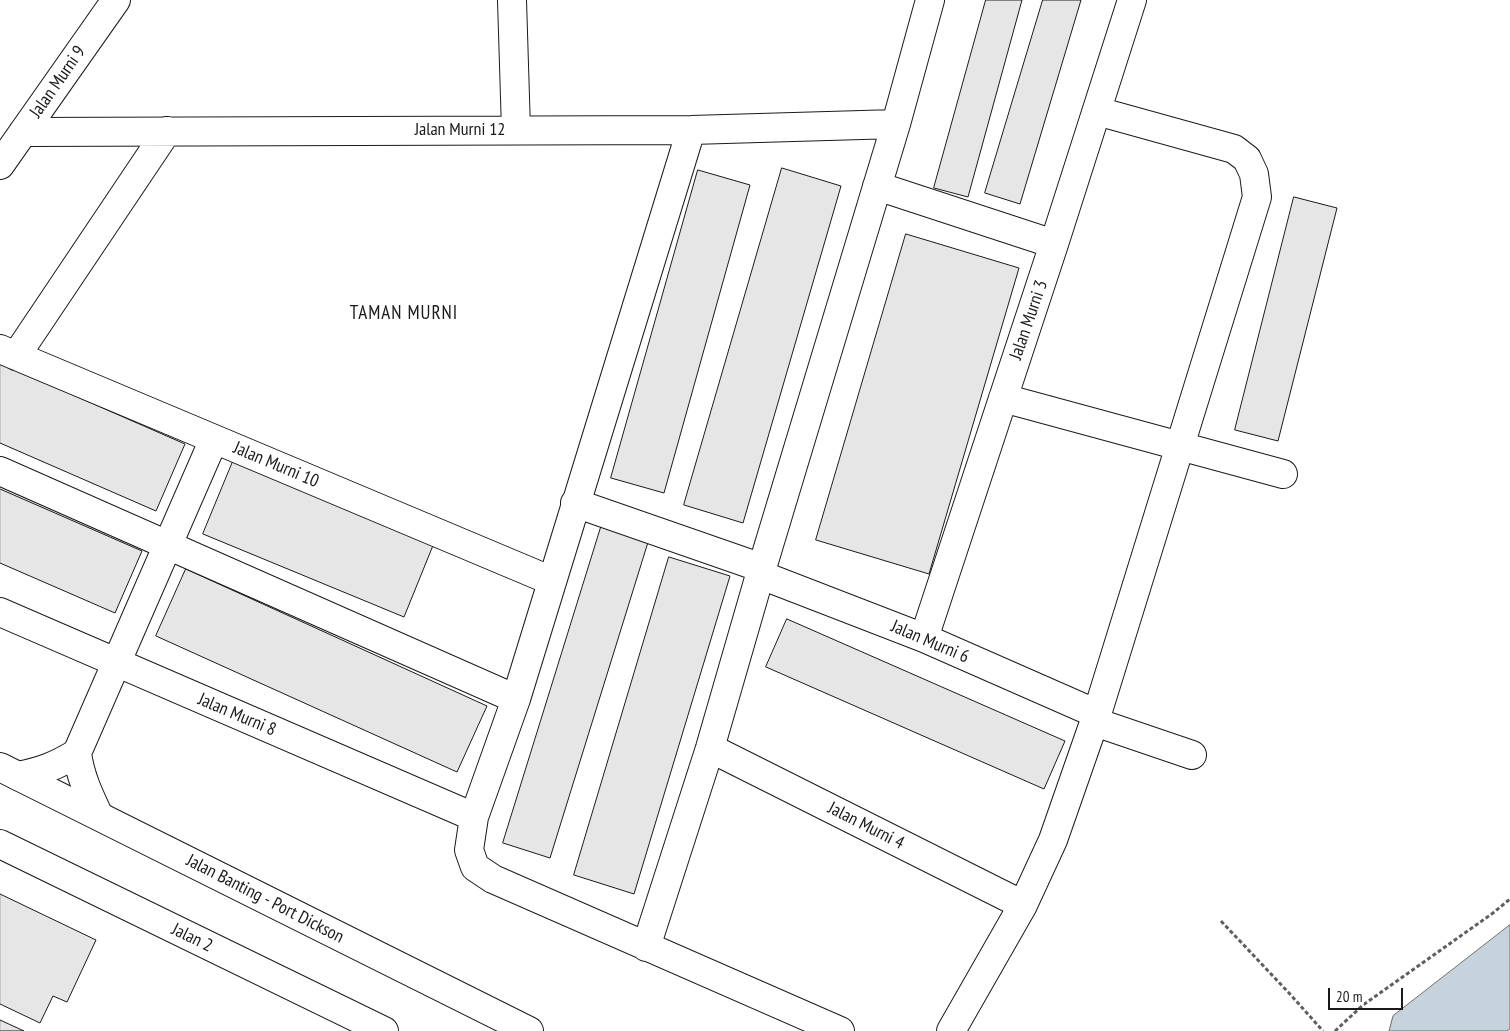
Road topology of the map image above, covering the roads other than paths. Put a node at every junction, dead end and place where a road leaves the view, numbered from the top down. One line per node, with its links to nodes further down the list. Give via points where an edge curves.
1 (116, 0): 10 (street, Jalan Murni 9)
2 (512, 0): 7 (street)
3 (930, 0): 6 (street)
4 (1132, 0): 5 (street, Jalan Murni 3)
5 (1097, 111): 12 (street, Jalan Murni 3); 16 (street, via 1234,149 1247,159 1254,174 1256,197)
6 (896, 124): 8 (street, Jalan Murni 12); 11 (street)
7 (516, 130): 8 (street, Jalan Murni 12); 9 (street, Jalan Murni 12)
8 (691, 130): 19 (street)
9 (167, 131): 10 (street, Jalan Murni 12); 13 (street)
10 (8, 147)
11 (877, 186): 12 (street); 21 (street)
12 (1054, 244): 14 (street, Jalan Murni 3)
13 (8, 352): 15 (street, Jalan Murni 10)
14 (1003, 398): 16 (street); 24 (street, Jalan Murni 3)
15 (214, 439): 20 (street); 22 (street, Jalan Murni 10)
16 (1179, 446): 18 (street); 27 (street)
17 (0, 471): 20 (street)
18 (1283, 474)
19 (576, 503): 21 (street, Jalan Murni 6); 22 (street)
20 (168, 545): 25 (street); 26 (street)
21 (762, 572): 24 (street, Jalan Murni 6); 28 (street)
22 (552, 581): 26 (street)
23 (0, 612): 25 (street, Jalan Murni 8)
24 (924, 638): 27 (street, Jalan Murni 6)
25 (117, 662): 29 (street); 33 (street, Jalan Murni 8)
26 (516, 699): 33 (street)
27 (1096, 718): 30 (street, Jalan Murni 6); 35 (street, via 1053,840)
28 (710, 748): 35 (street, Jalan Murni 4); 36 (street)
29 (77, 752): 31 (street, via 48,769); 32 (street, via 86,790)
30 (1192, 755)
31 (9, 772): 32 (street, Jalan Banting - Port Dickson)
32 (100, 816): 38 (street, Jalan Banting - Port Dickson)
33 (474, 817): 36 (street, via 469,850 475,867 493,879)
34 (0, 844): 37 (street, Jalan 2)
35 (1023, 905): 40 (street)
36 (646, 947): 39 (street)
37 (384, 1031)
38 (529, 1031)
39 (840, 1031)
40 (951, 1031)

